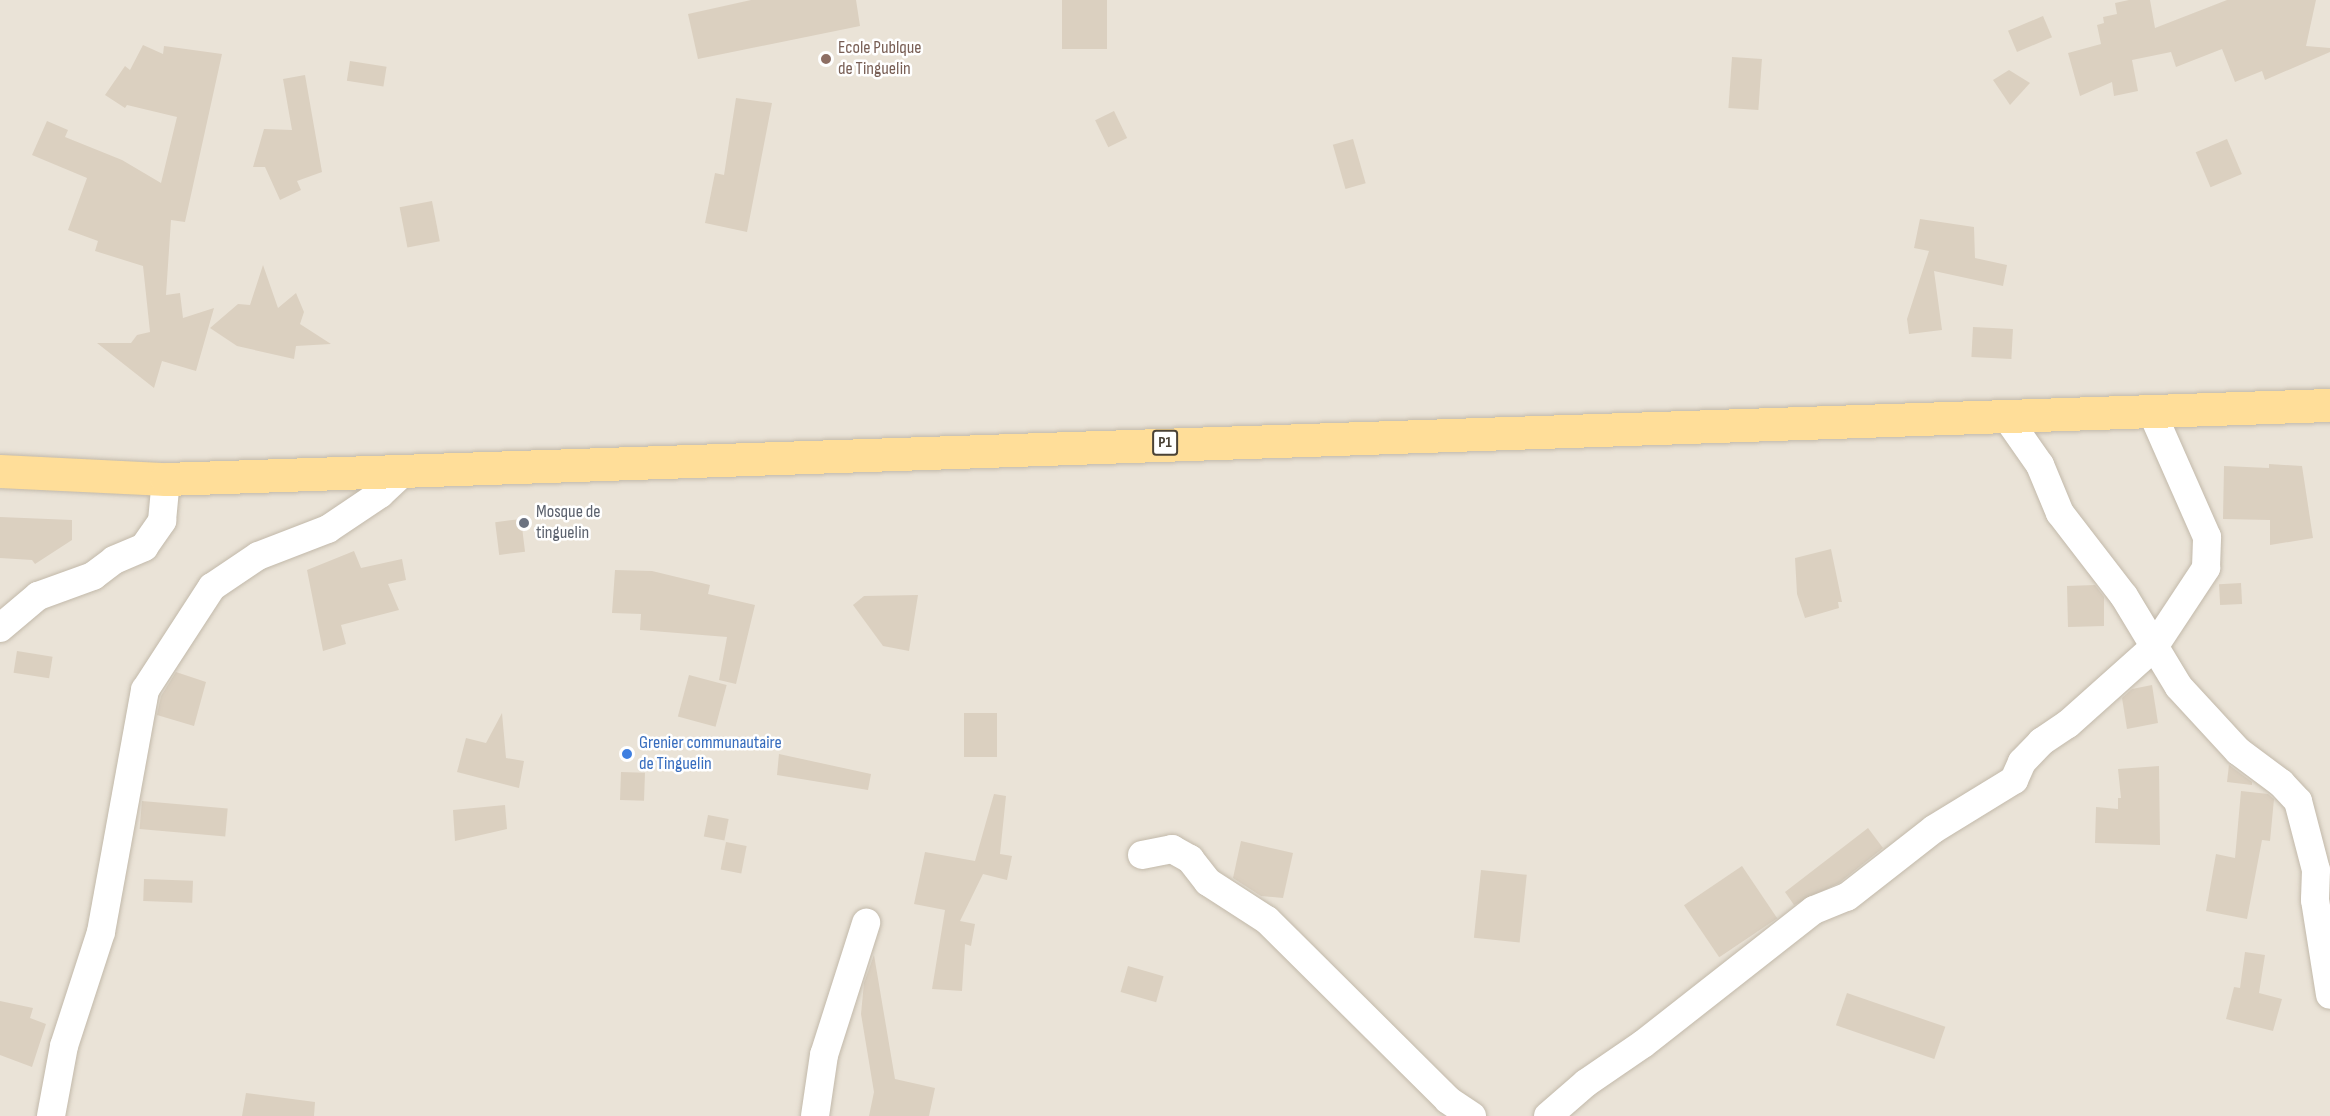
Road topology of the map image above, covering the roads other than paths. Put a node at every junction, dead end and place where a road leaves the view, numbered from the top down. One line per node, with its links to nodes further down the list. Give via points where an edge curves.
1 (2330, 405): 2 (main road, P1)
2 (2151, 410): 3 (main road, P1); 8 (street, via 2207,537 2206,567)
3 (2005, 415): 5 (main road, P1); 8 (street, via 2040,465 2060,513 2124,596)
4 (0, 471): 6 (main road, P1)
5 (405, 471): 6 (main road, P1); 12 (street, via 380,494 328,529 258,556 212,587 146,690 101,932 64,1046)
6 (166, 479): 7 (street, via 162,521 144,547 114,560 93,576 38,596)
7 (0, 628)
8 (2154, 646): 11 (street, via 2178,687 2238,751 2282,783 2298,801 2316,870 2315,900); 15 (street, via 2087,708 2041,742 2022,762 2014,780 1934,829 1847,897 1814,910)
9 (1142, 855): 14 (street, via 1172,849 1190,859 1208,882 1267,920 1448,1100)
10 (866, 923): 13 (street, via 824,1055)
11 (2330, 996)
12 (51, 1116)
13 (815, 1116)
14 (1472, 1116)
15 (1548, 1116)

